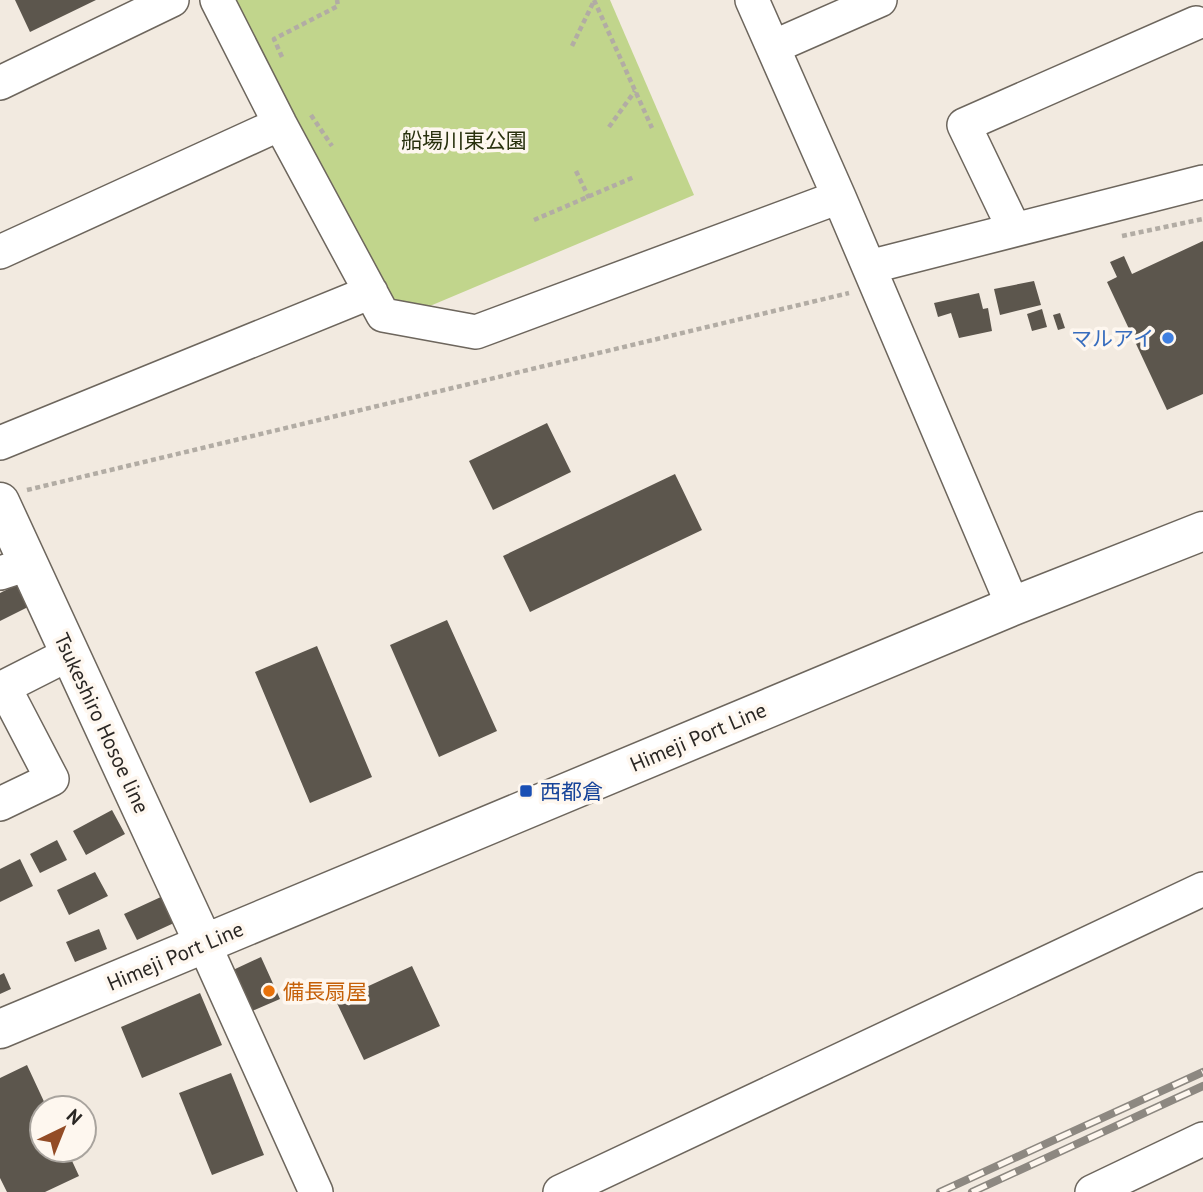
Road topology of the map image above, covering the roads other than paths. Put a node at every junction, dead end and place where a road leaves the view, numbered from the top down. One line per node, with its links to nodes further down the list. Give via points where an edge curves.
1 (172, 0): 8 (street)
2 (217, 0): 9 (street)
3 (752, 0): 7 (street)
4 (880, 0): 5 (street)
5 (825, 10): 7 (street)
6 (1194, 20): 12 (street, via 964,125)
7 (773, 47): 11 (street)
8 (0, 83)
9 (295, 119): 13 (street); 15 (street)
10 (1203, 182): 12 (street)
11 (839, 197): 14 (street); 15 (street, via 476,332 383,315)
12 (1014, 229): 14 (street)
13 (0, 252)
14 (863, 279): 20 (street)
15 (371, 292): 16 (street)
16 (0, 443)
17 (7, 498): 19 (main road, Tsukeshiro Hosoe line)
18 (1203, 531): 20 (main road, Himeji Port Line)
19 (14, 569): 21 (main road, Tsukeshiro Hosoe line)
20 (1013, 606): 25 (main road, Himeji Port Line)
21 (69, 654): 22 (street); 25 (main road, Tsukeshiro Hosoe line)
22 (2, 688): 23 (street, via 52,779)
23 (0, 804)
24 (1203, 889): 29 (street)
25 (204, 944): 26 (main road, Himeji Port Line); 28 (street)
26 (0, 1029)
27 (1203, 1139): 30 (street)
28 (316, 1192)
29 (559, 1192)
30 (1092, 1192)

